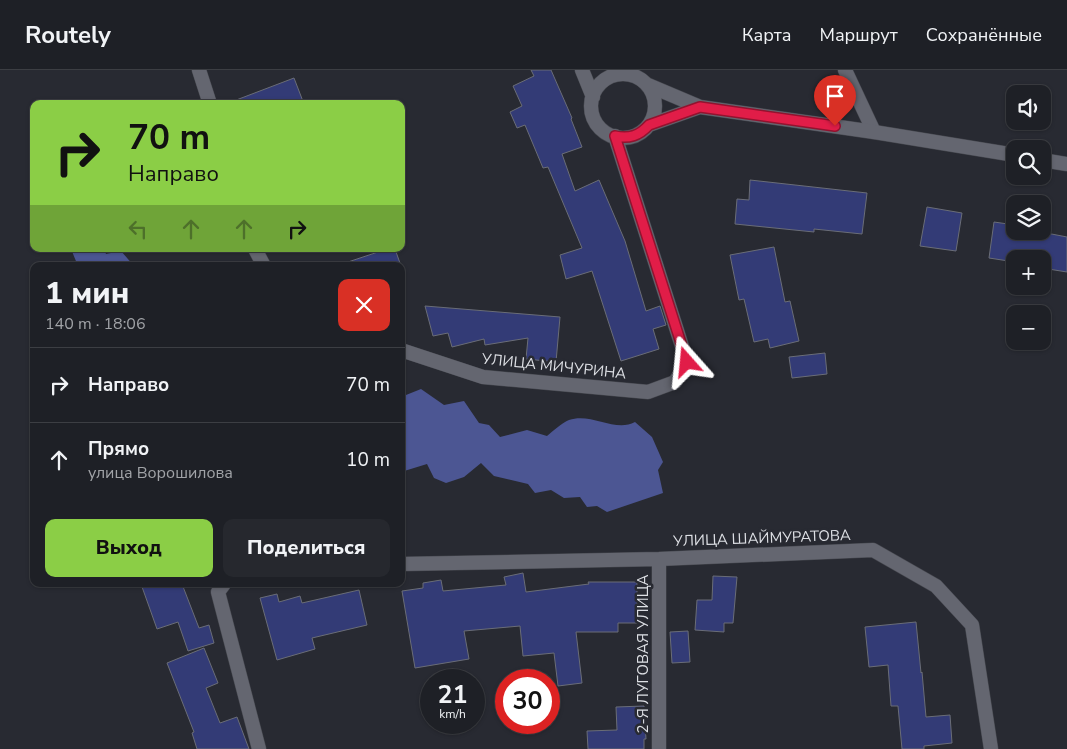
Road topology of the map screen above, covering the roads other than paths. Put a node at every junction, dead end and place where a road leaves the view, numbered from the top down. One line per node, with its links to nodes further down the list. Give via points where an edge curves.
1 (199, 70): 7 (street)
2 (582, 70): 6 (street)
3 (845, 70): 10 (street)
4 (617, 72): 5 (street, via 638,77); 6 (street, via 603,82)
5 (648, 85): 8 (street); 9 (street, via 655,102)
6 (593, 97): 11 (street, via 592,110 596,122)
7 (209, 100)
8 (700, 107): 9 (street); 10 (street)
9 (649, 125): 11 (street, via 634,136)
10 (874, 132): 12 (street)
11 (615, 136): 15 (street, УЛИЦА МИЧУРИНА, via 687,362 675,382 648,392 483,377)
12 (1006, 154)
13 (1051, 161): 14 (street)
14 (1067, 164)
15 (405, 351)
16 (659, 559): 17 (street, УЛИЦА ШАЙМУРАТОВА); 20 (street, 2-Я ЛУГОВАЯ УЛИЦА); 21 (street, УЛИЦА ШАЙМУРАТОВА, via 873,550 881,554 936,586 972,625)
17 (405, 564)
18 (222, 587): 19 (street, via 218,592)
19 (259, 749)
20 (659, 749)
21 (990, 749)

